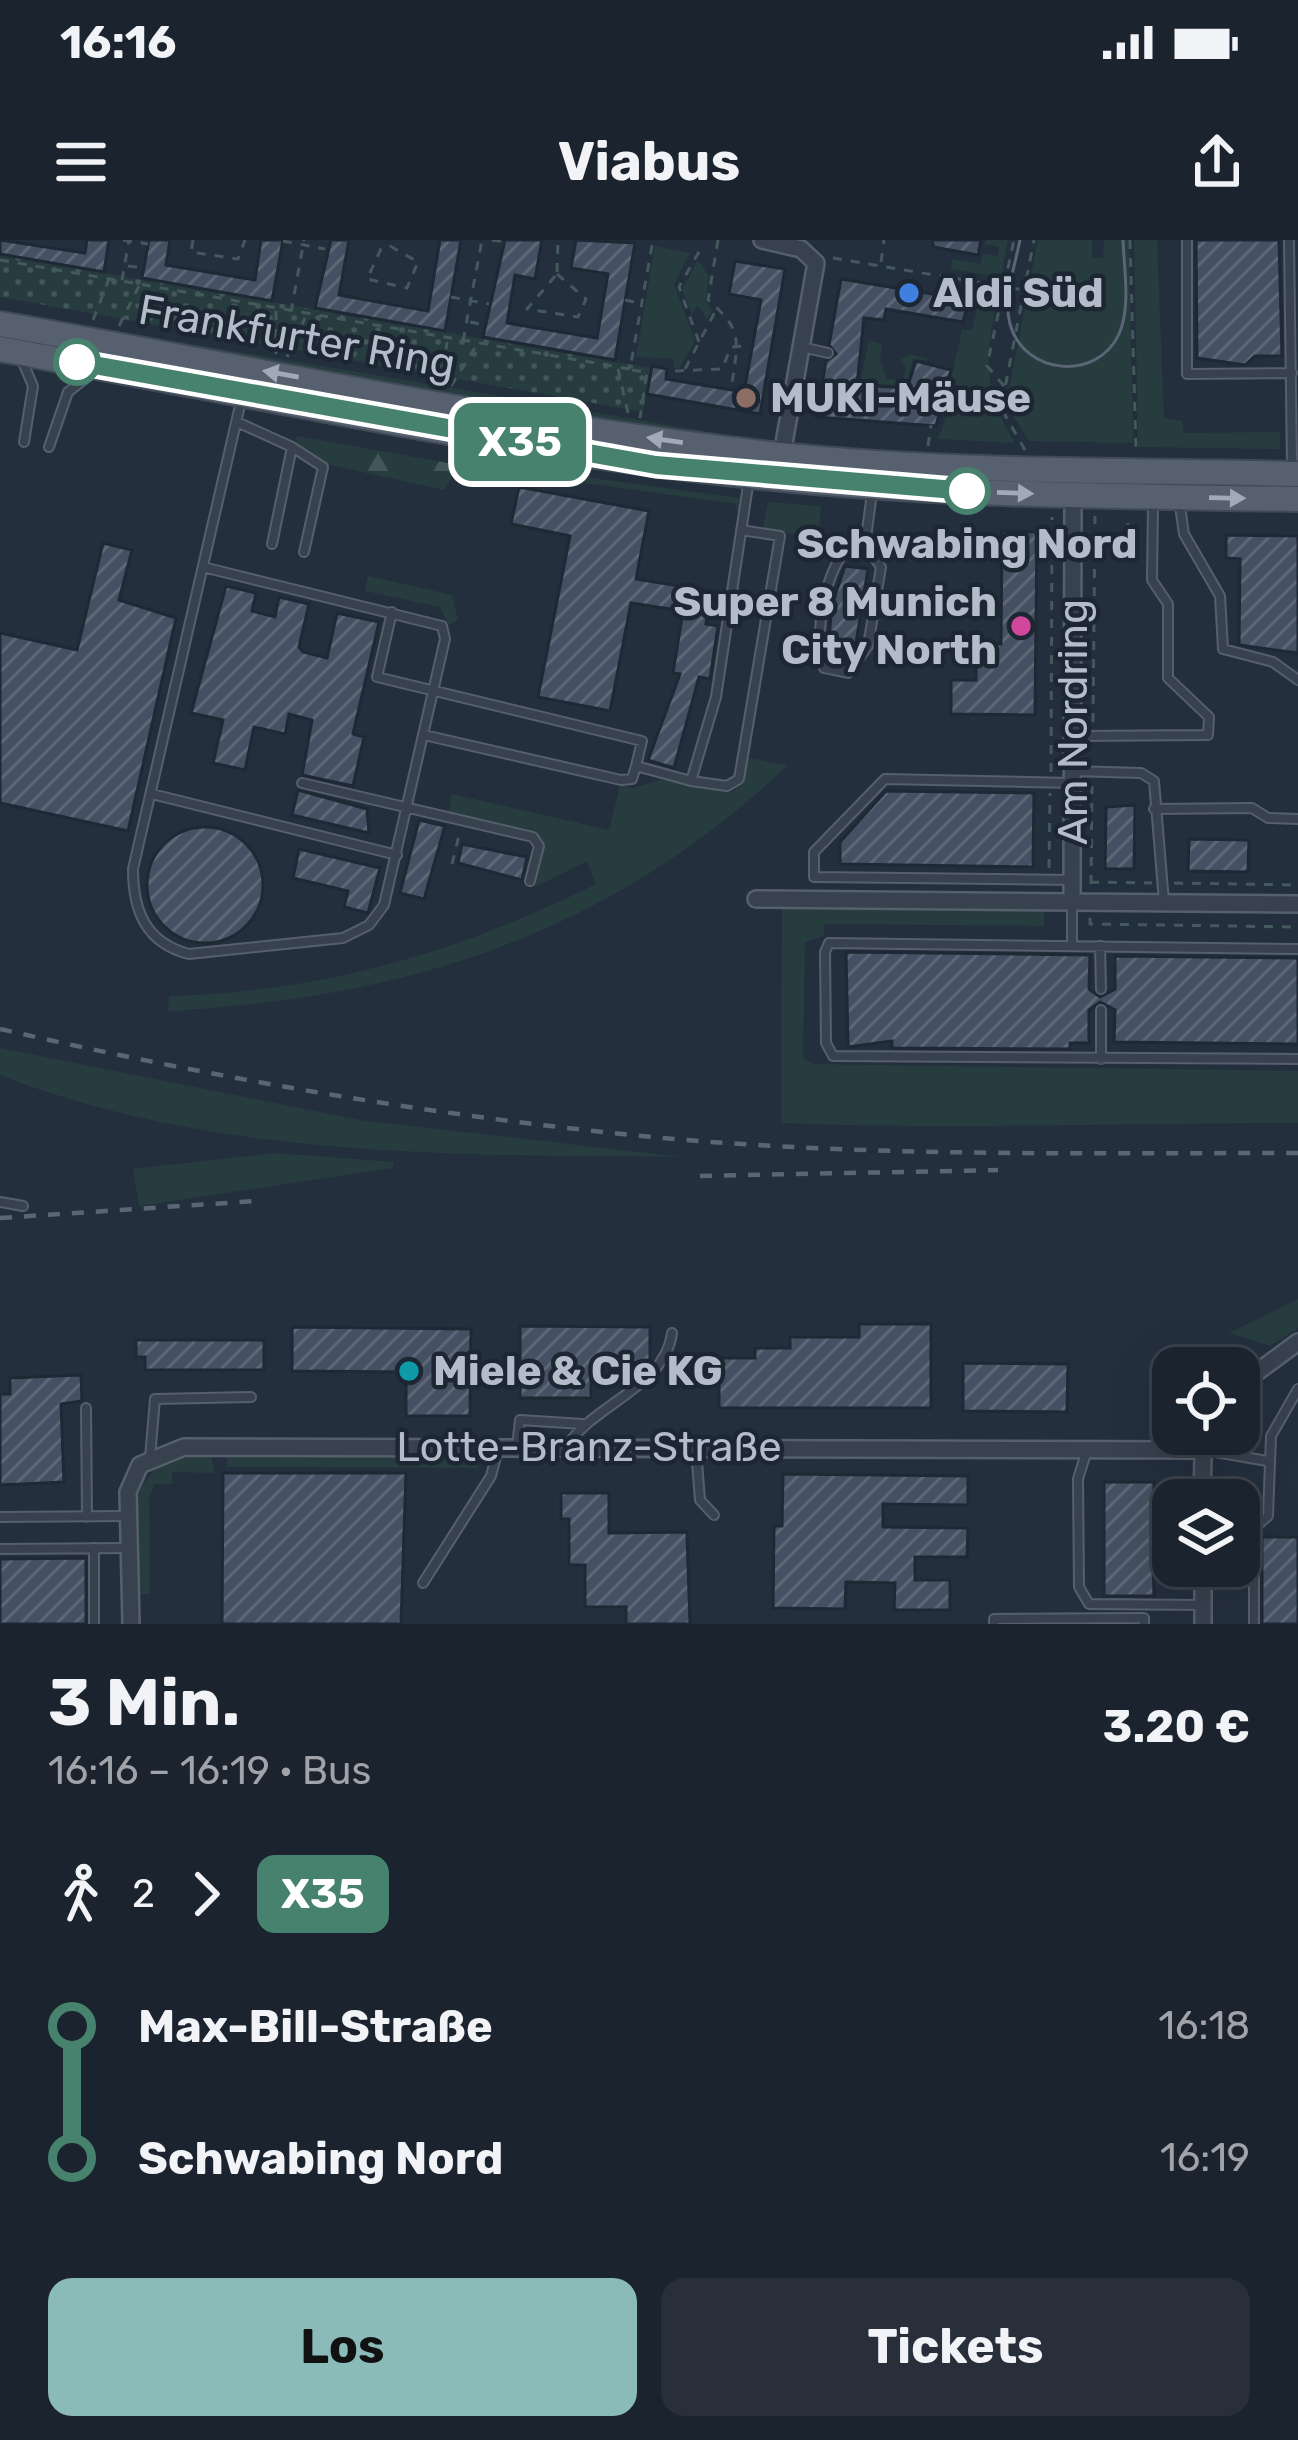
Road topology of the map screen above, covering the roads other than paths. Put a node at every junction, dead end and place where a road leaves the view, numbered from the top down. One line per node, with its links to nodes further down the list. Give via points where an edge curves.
1 (762, 240): 5 (street, via 816,263)
2 (1187, 240): 9 (lane, via 1187,374)
3 (1289, 240): 9 (lane)
4 (0, 324): 16 (main road, Frankfurter Ring, one-way to 4)
5 (800, 347): 7 (lane); 16 (street)
6 (8, 350): 8 (main road, Frankfurter Ring); 13 (lane, via 33,386)
7 (828, 353)
8 (103, 367): 10 (main road, Frankfurter Ring); 14 (lane, via 68,392)
9 (1292, 373): 12 (lane)
10 (243, 392): 11 (lane); 18 (main road, Frankfurter Ring)
11 (236, 422): 15 (lane); 27 (lane)
12 (1296, 429): 17 (lane)
13 (24, 442)
14 (49, 447)
15 (292, 447): 24 (lane); 26 (lane, via 323,466)
16 (780, 467): 18 (main road, Frankfurter Ring); 19 (main road, Frankfurter Ring, via 1024,469); 20 (main road, Frankfurter Ring)
17 (1295, 474): 19 (main road, Frankfurter Ring)
18 (749, 476): 23 (lane)
19 (1073, 482): 20 (main road, Frankfurter Ring, one-way to 19); 21 (main road, Frankfurter Ring); 32 (street, Am Nordring)
20 (873, 485): 25 (lane)
21 (1166, 497): 22 (main road, Frankfurter Ring, one-way to 22); 29 (lane, via 1220,596 1223,650 1274,662); 32 (lane, via 1152,580 1168,604 1168,678 1209,717 1208,735)
22 (1298, 499)
23 (740, 530): 35 (lane, via 716,698); 35 (lane, via 780,536 740,778 727,786)
24 (272, 544)
25 (865, 545): 25 (lane, via 881,567 868,646 848,673 824,668 818,649 832,562 850,544)
26 (304, 552)
27 (203, 567): 28 (lane); 37 (lane)
28 (392, 612): 30 (lane, via 442,626); 30 (lane, via 377,677)
29 (1298, 680)
30 (433, 694): 31 (lane); 33 (lane, via 642,741)
31 (424, 735): 33 (lane, via 621,780 632,778); 38 (lane)
32 (1073, 736): 34 (street, Am Nordring)
33 (636, 766): 35 (lane)
34 (1072, 777): 39 (lane, via 1141,773 1154,781); 43 (street, Am Nordring); 43 (lane, via 885,779 814,852 814,877)
35 (691, 781)
36 (302, 783): 38 (lane)
37 (152, 794): 41 (lane); 41 (lane, via 133,893 148,930 189,954 357,934 384,905)
38 (408, 808): 41 (lane); 42 (lane, via 533,837 539,846)
39 (1154, 809): 40 (lane, via 1252,808 1268,818); 46 (lane)
40 (1298, 818)
41 (398, 855)
42 (530, 881)
43 (1072, 881): 45 (street, Am Nordring)
44 (756, 899): 45 (street, Am Nordring)
45 (1072, 902): 46 (street, Am Nordring); 48 (lane)
46 (1164, 904): 47 (street, Am Nordring)
47 (1298, 904)
48 (1072, 945): 49 (lane); 53 (lane, via 830,943 826,1043 833,1056)
49 (1100, 946): 50 (lane); 51 (lane)
50 (1298, 949)
51 (1101, 989)
52 (1101, 1010): 53 (lane)
53 (1101, 1059): 54 (lane)
54 (1298, 1059)
55 (0, 1202): 56 (lane)
56 (23, 1205)
57 (672, 1334): 63 (lane, via 658,1369)
58 (1298, 1342): 59 (street)
59 (1260, 1370)
60 (1298, 1389): 72 (lane, via 1276,1422)
61 (251, 1397): 71 (lane, via 154,1399)
62 (86, 1408): 75 (lane)
63 (583, 1424): 66 (lane, via 520,1420); 67 (lane)
64 (1152, 1446): 69 (street, Lotte-Branz-Straße)
65 (498, 1447): 66 (street, Lotte-Branz-Straße); 71 (street, Lotte-Branz-Straße, via 184,1447); 81 (lane, via 491,1476)
66 (517, 1447): 67 (street, Lotte-Branz-Straße)
67 (566, 1447): 68 (street, Lotte-Branz-Straße)
68 (696, 1448): 69 (street, Lotte-Branz-Straße); 73 (lane, via 700,1500)
69 (1088, 1450): 84 (lane, via 1078,1479 1078,1587 1089,1604)
70 (1249, 1455): 72 (lane)
71 (150, 1460): 76 (street, via 128,1492)
72 (1268, 1461): 77 (lane, via 1268,1516)
73 (714, 1515)
74 (0, 1516): 75 (lane)
75 (87, 1516): 76 (lane)
76 (128, 1516): 80 (street)
77 (1260, 1523)
78 (94, 1548): 79 (lane); 80 (lane); 85 (lane)
79 (0, 1549)
80 (128, 1549): 86 (street)
81 (423, 1582)
82 (1203, 1587): 84 (street)
83 (1254, 1587): 90 (lane)
84 (1203, 1605): 89 (street)
85 (94, 1624)
86 (131, 1624)
87 (994, 1624): 88 (lane)
88 (1144, 1624)
89 (1203, 1624)
90 (1254, 1624)

